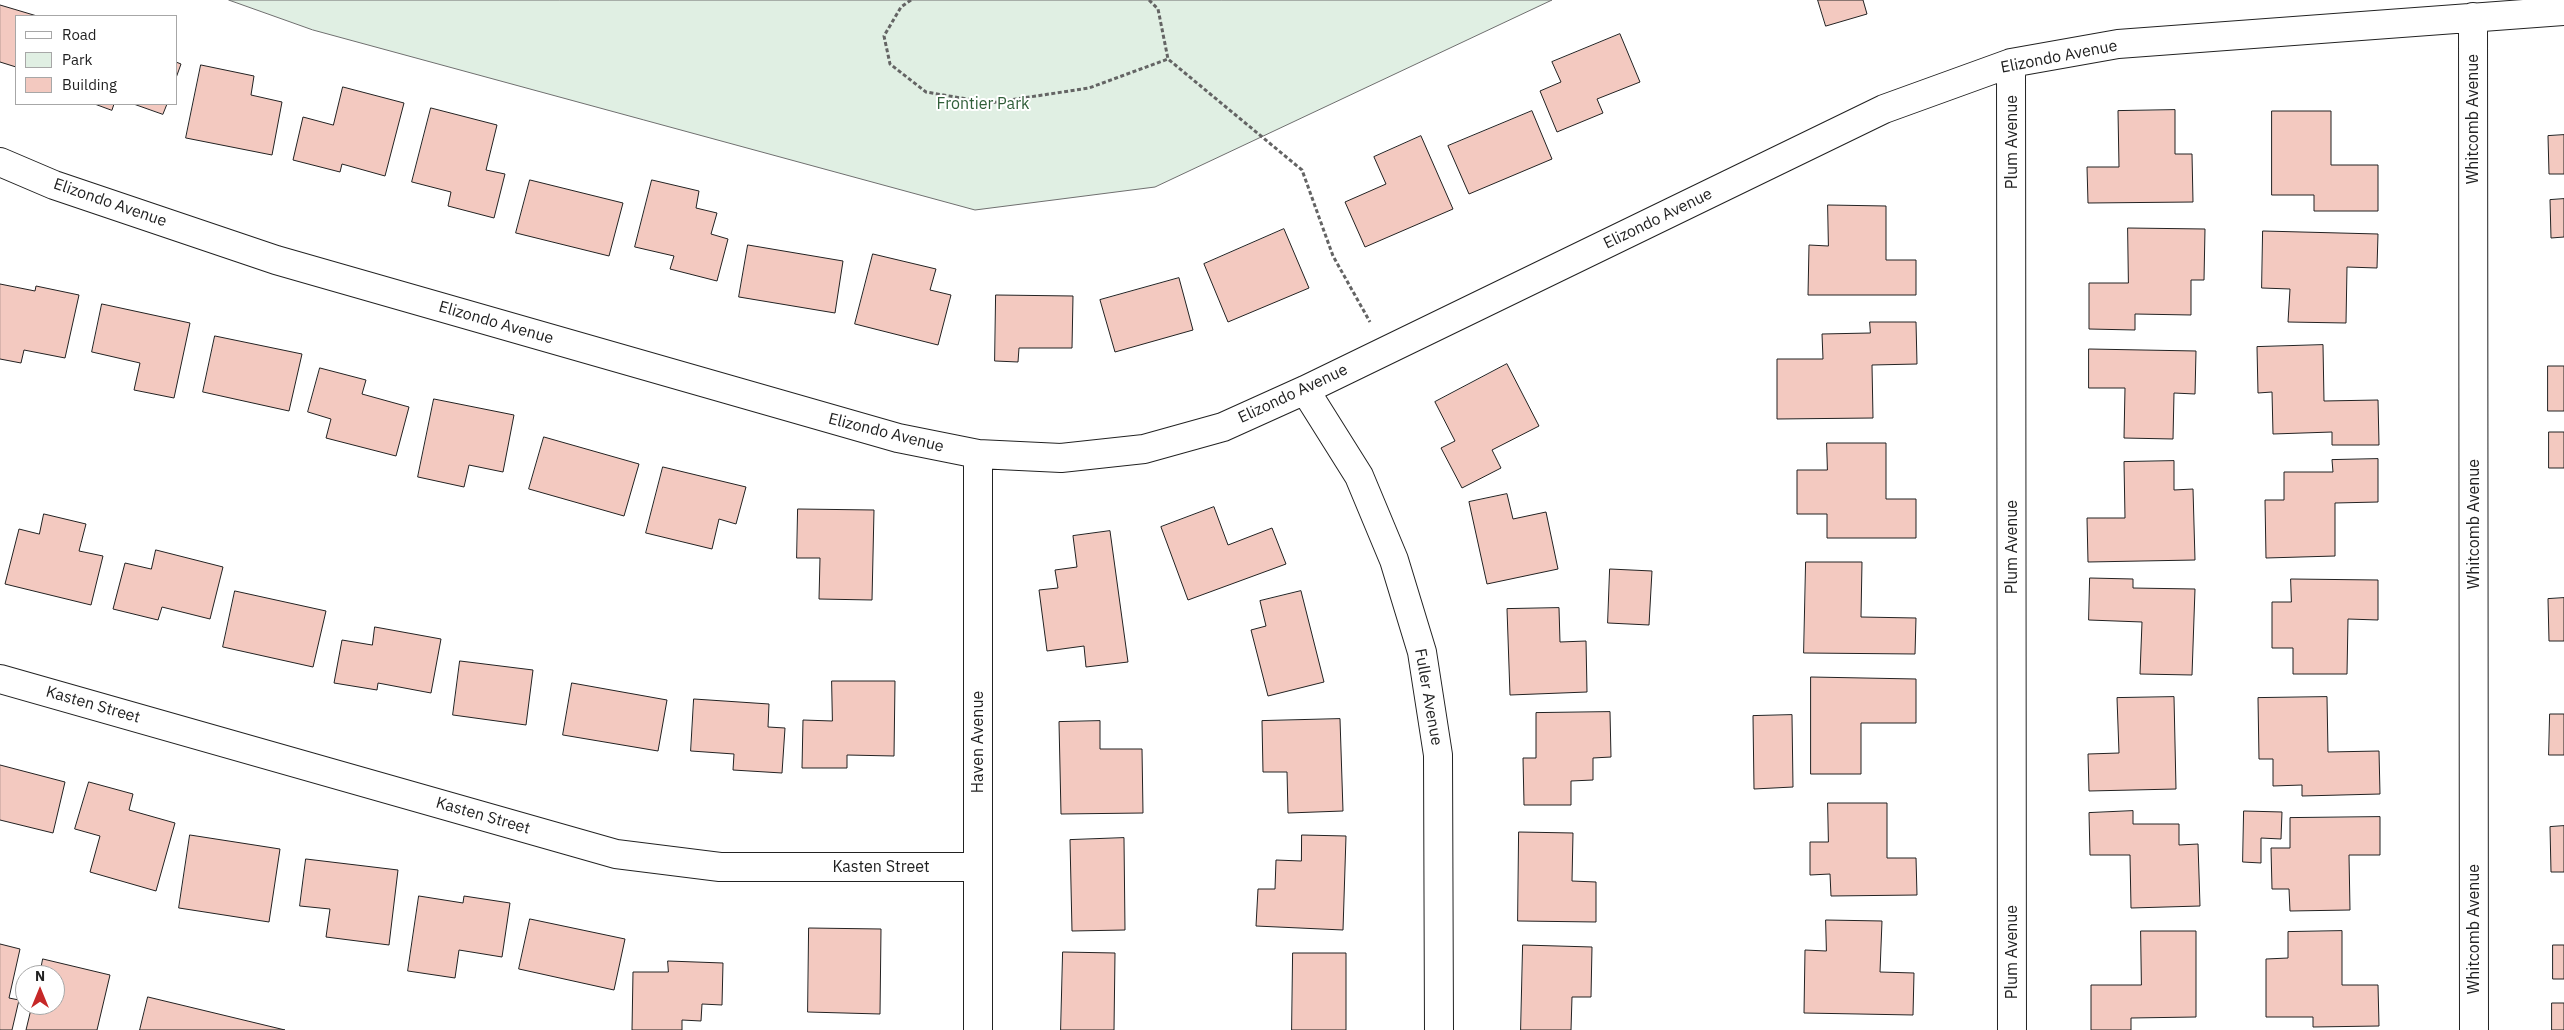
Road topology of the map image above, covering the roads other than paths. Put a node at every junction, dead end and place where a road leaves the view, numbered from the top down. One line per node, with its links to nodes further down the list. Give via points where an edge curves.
1 (2564, 10): 2 (street, Elizondo Avenue)
2 (2473, 17): 3 (street, Elizondo Avenue, via 2118,44); 12 (street, Whitcomb Avenue)
3 (2012, 63): 5 (street, Elizondo Avenue, via 1884,109); 11 (street, Plum Avenue)
4 (0, 162): 6 (street, Elizondo Avenue, via 54,185 276,260 898,438)
5 (1305, 390): 6 (street, Elizondo Avenue, via 1223,426 1144,448 1061,458); 10 (street, Fuller Avenue, via 1359,476 1394,560 1422,652 1438,755)
6 (978, 454): 8 (street, Haven Avenue)
7 (0, 679): 8 (street, Kasten Street, via 616,854 720,867)
8 (978, 867): 9 (street, Haven Avenue)
9 (978, 1030)
10 (1439, 1030)
11 (2012, 1030)
12 (2474, 1030)

